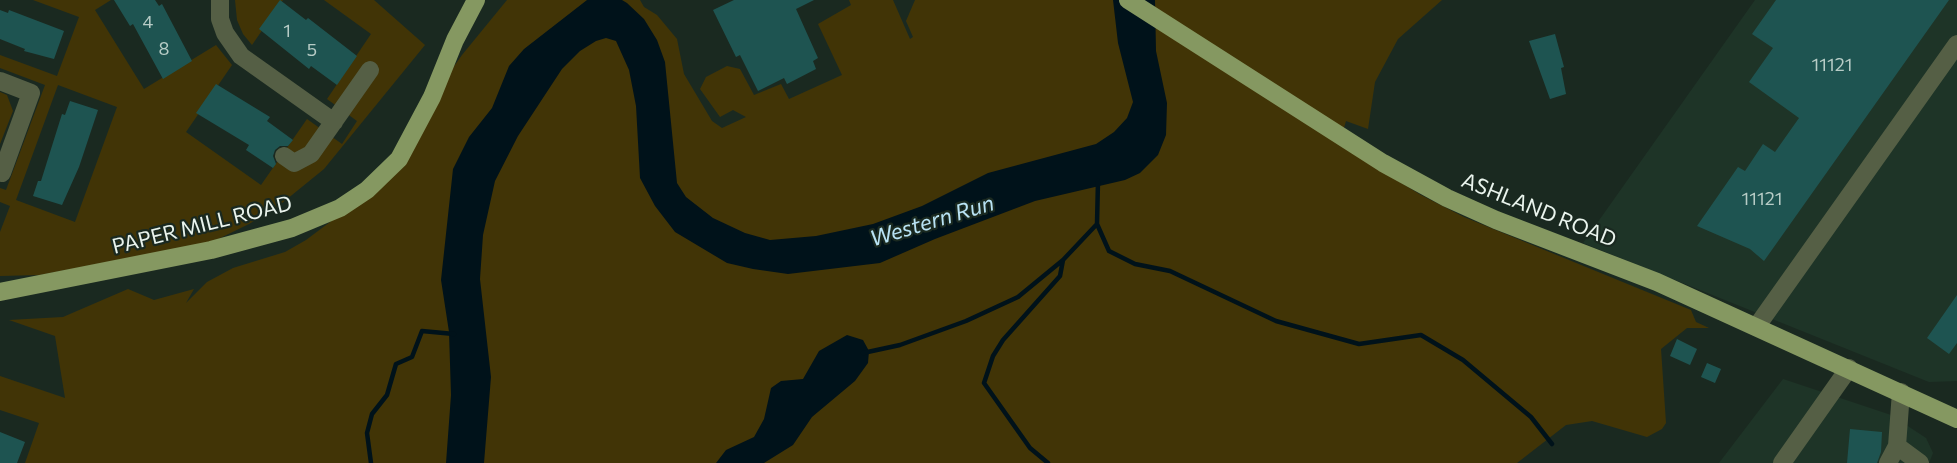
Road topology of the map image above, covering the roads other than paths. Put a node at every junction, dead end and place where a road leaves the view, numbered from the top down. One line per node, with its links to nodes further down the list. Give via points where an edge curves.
1 (220, 0): 7 (street, via 220,19 237,52)
2 (476, 0): 10 (main road, PAPER MILL ROAD, via 454,40 428,106 399,159 367,190 340,208 292,228 211,250)
3 (1128, 0): 11 (main road, ASHLAND ROAD, via 1383,163 1447,198 1649,278)
4 (1957, 44): 11 (street)
5 (370, 70): 7 (street)
6 (0, 81): 9 (street, via 31,93 3,173)
7 (334, 122): 8 (street, via 311,154 294,163)
8 (284, 156)
9 (0, 172)
10 (0, 291)
11 (1757, 326): 12 (main road, ASHLAND ROAD)
12 (1849, 368): 13 (main road, ASHLAND ROAD); 16 (street)
13 (1901, 392): 14 (main road, ASHLAND ROAD); 15 (street)
14 (1957, 419)
15 (1897, 446): 17 (street); 18 (street)
16 (1782, 463)
17 (1888, 463)
18 (1920, 463)

